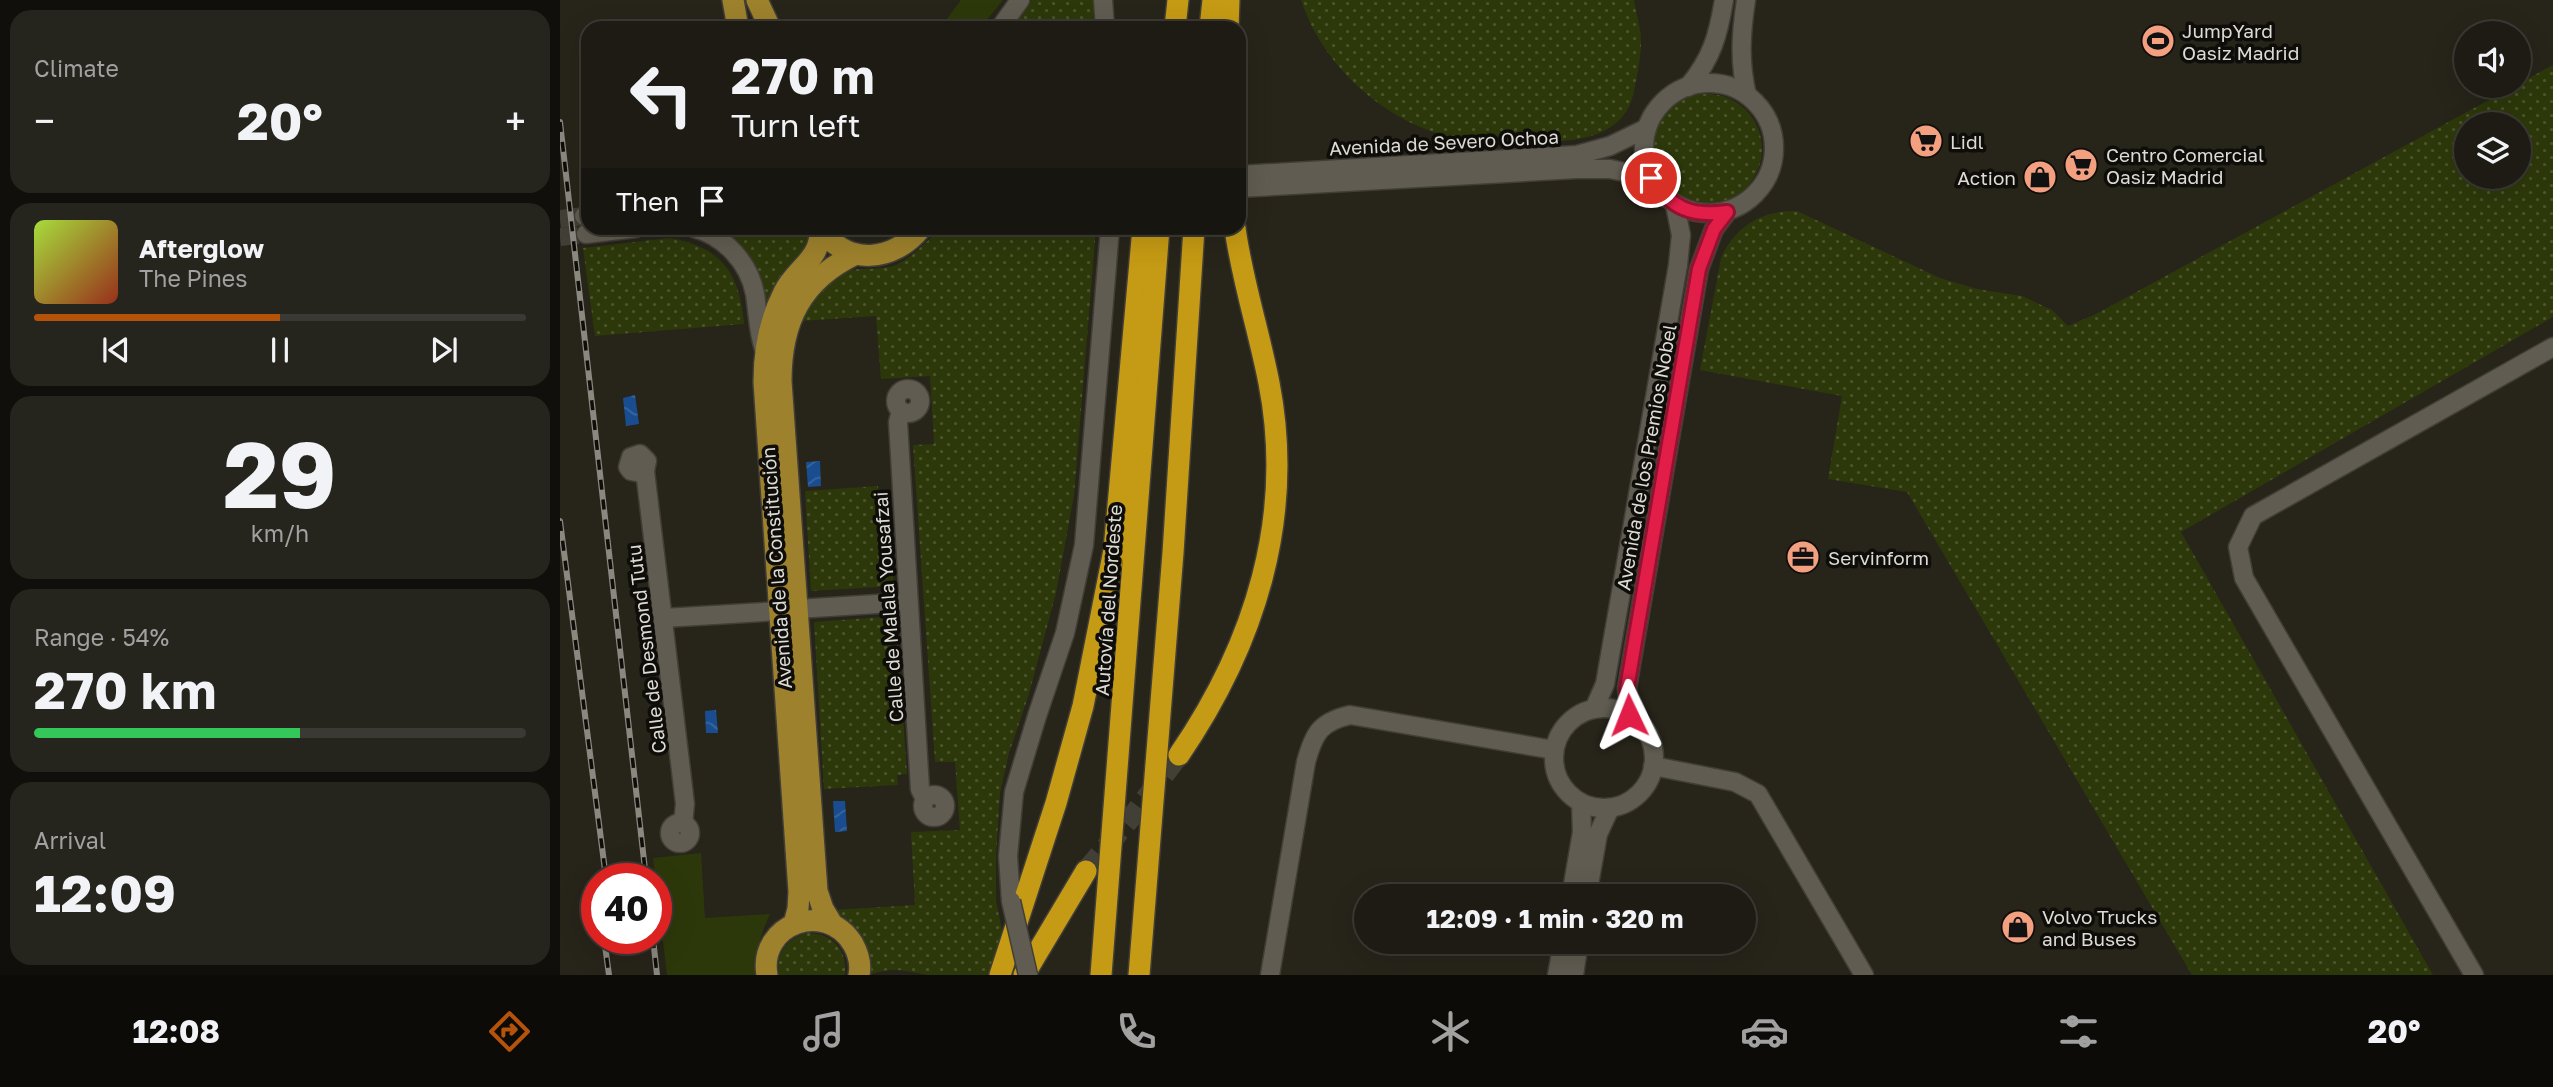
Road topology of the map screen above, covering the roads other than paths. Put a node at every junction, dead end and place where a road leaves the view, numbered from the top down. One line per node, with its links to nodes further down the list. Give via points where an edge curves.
1 (733, 0): 11 (main road)
2 (755, 0): 12 (main road); 13 (main road)
3 (1020, 0): 14 (street)
4 (1103, 0): 15 (street)
5 (1163, 0): 16 (highway)
6 (1178, 0): 17 (highway)
7 (1213, 0): 18 (highway)
8 (1229, 0): 19 (highway)
9 (1724, 0): 20 (street, via 1713,49)
10 (1746, 0): 21 (street, via 1740,54)
11 (737, 21)
12 (756, 21)
13 (766, 21)
14 (1005, 21)
15 (1104, 21)
16 (1161, 21)
17 (1176, 21)
18 (1211, 21)
19 (1228, 21)
20 (1688, 87): 21 (street, via 1708,83); 22 (street, via 1670,96)
21 (1747, 95): 28 (street, via 1764,113 1774,152 1765,183)
22 (1647, 128): 23 (street, Avenida de Severo Ochoa, via 1577,155); 25 (street, via 1644,153)
23 (1401, 171): 24 (street, Avenida de Severo Ochoa); 25 (street, Avenida de Severo Ochoa, via 1610,169); 26 (street, Avenida de Severo Ochoa)
24 (1246, 175)
25 (1651, 178): 27 (street)
26 (1246, 187)
27 (1675, 205): 28 (street, via 1701,213); 46 (street, Avenida de los Premios Nobel, via 1681,235 1676,277 1605,684)
28 (1727, 212): 47 (street, Avenida de los Premios Nobel, via 1714,229 1699,269 1627,688)
29 (708, 235): 40 (street, via 724,243 742,262 754,290)
30 (820, 235): 40 (main road, Avenida de la Constitución, via 817,252 785,290)
31 (825, 235): 38 (main road)
32 (915, 235): 38 (main road, via 897,250)
33 (1109, 235): 65 (street, bridge, via 1083,545 1065,633 1014,792 1008,856 1011,901)
34 (1142, 235): 64 (highway, via 1114,550 1083,706)
35 (1158, 235): 66 (highway, Autovía del Nordeste)
36 (1194, 235): 67 (highway)
37 (1237, 235): 49 (highway, via 1270,386 1277,443 1276,507 1267,563 1251,618 1207,714)
38 (856, 254): 44 (main road, Avenida de la Constitución, via 813,283 796,310 781,351)
39 (2553, 347): 72 (street, via 2253,516 2238,547 2244,578)
40 (764, 349): 44 (main road, Avenida de la Constitución)
41 (901, 411): 43 (street, Calle de Malala Yousafzai)
42 (645, 471): 45 (street, Calle de Desmond Tutu)
43 (908, 602): 44 (street); 51 (street, Calle de Malala Yousafzai, via 920,789)
44 (788, 610): 45 (street); 58 (main road, Avenida de la Constitución, via 799,892); 59 (main road, Avenida de la Constitución, via 817,891)
45 (664, 618): 54 (street, Calle de Desmond Tutu, via 685,804)
46 (1594, 709): 47 (street); 48 (street, via 1568,723)
47 (1629, 715): 50 (street, via 1649,737)
48 (1554, 750): 52 (street, via 1559,781); 68 (street, via 1350,715 1332,719 1312,740 1306,762)
49 (1179, 755)
50 (1653, 766): 53 (street, via 1638,794); 71 (street, via 1735,782 1758,794)
51 (925, 799)
52 (1581, 803): 53 (street); 56 (street, via 1582,832)
53 (1610, 808): 57 (street, via 1598,834)
54 (683, 824)
55 (1086, 871): 65 (highway)
56 (1573, 884)
57 (1589, 884)
58 (794, 924): 59 (main road, via 806,920); 62 (main road, via 779,934 769,949)
59 (832, 924): 63 (main road, Avenida de la Constitución, via 847,935 857,951)
60 (1561, 954): 69 (street)
61 (1578, 954): 70 (street)
62 (767, 975)
63 (859, 975)
64 (1000, 975)
65 (1026, 975)
66 (1101, 975)
67 (1139, 975)
68 (1270, 975)
69 (1558, 975)
70 (1574, 975)
71 (1864, 975)
72 (2474, 975)

